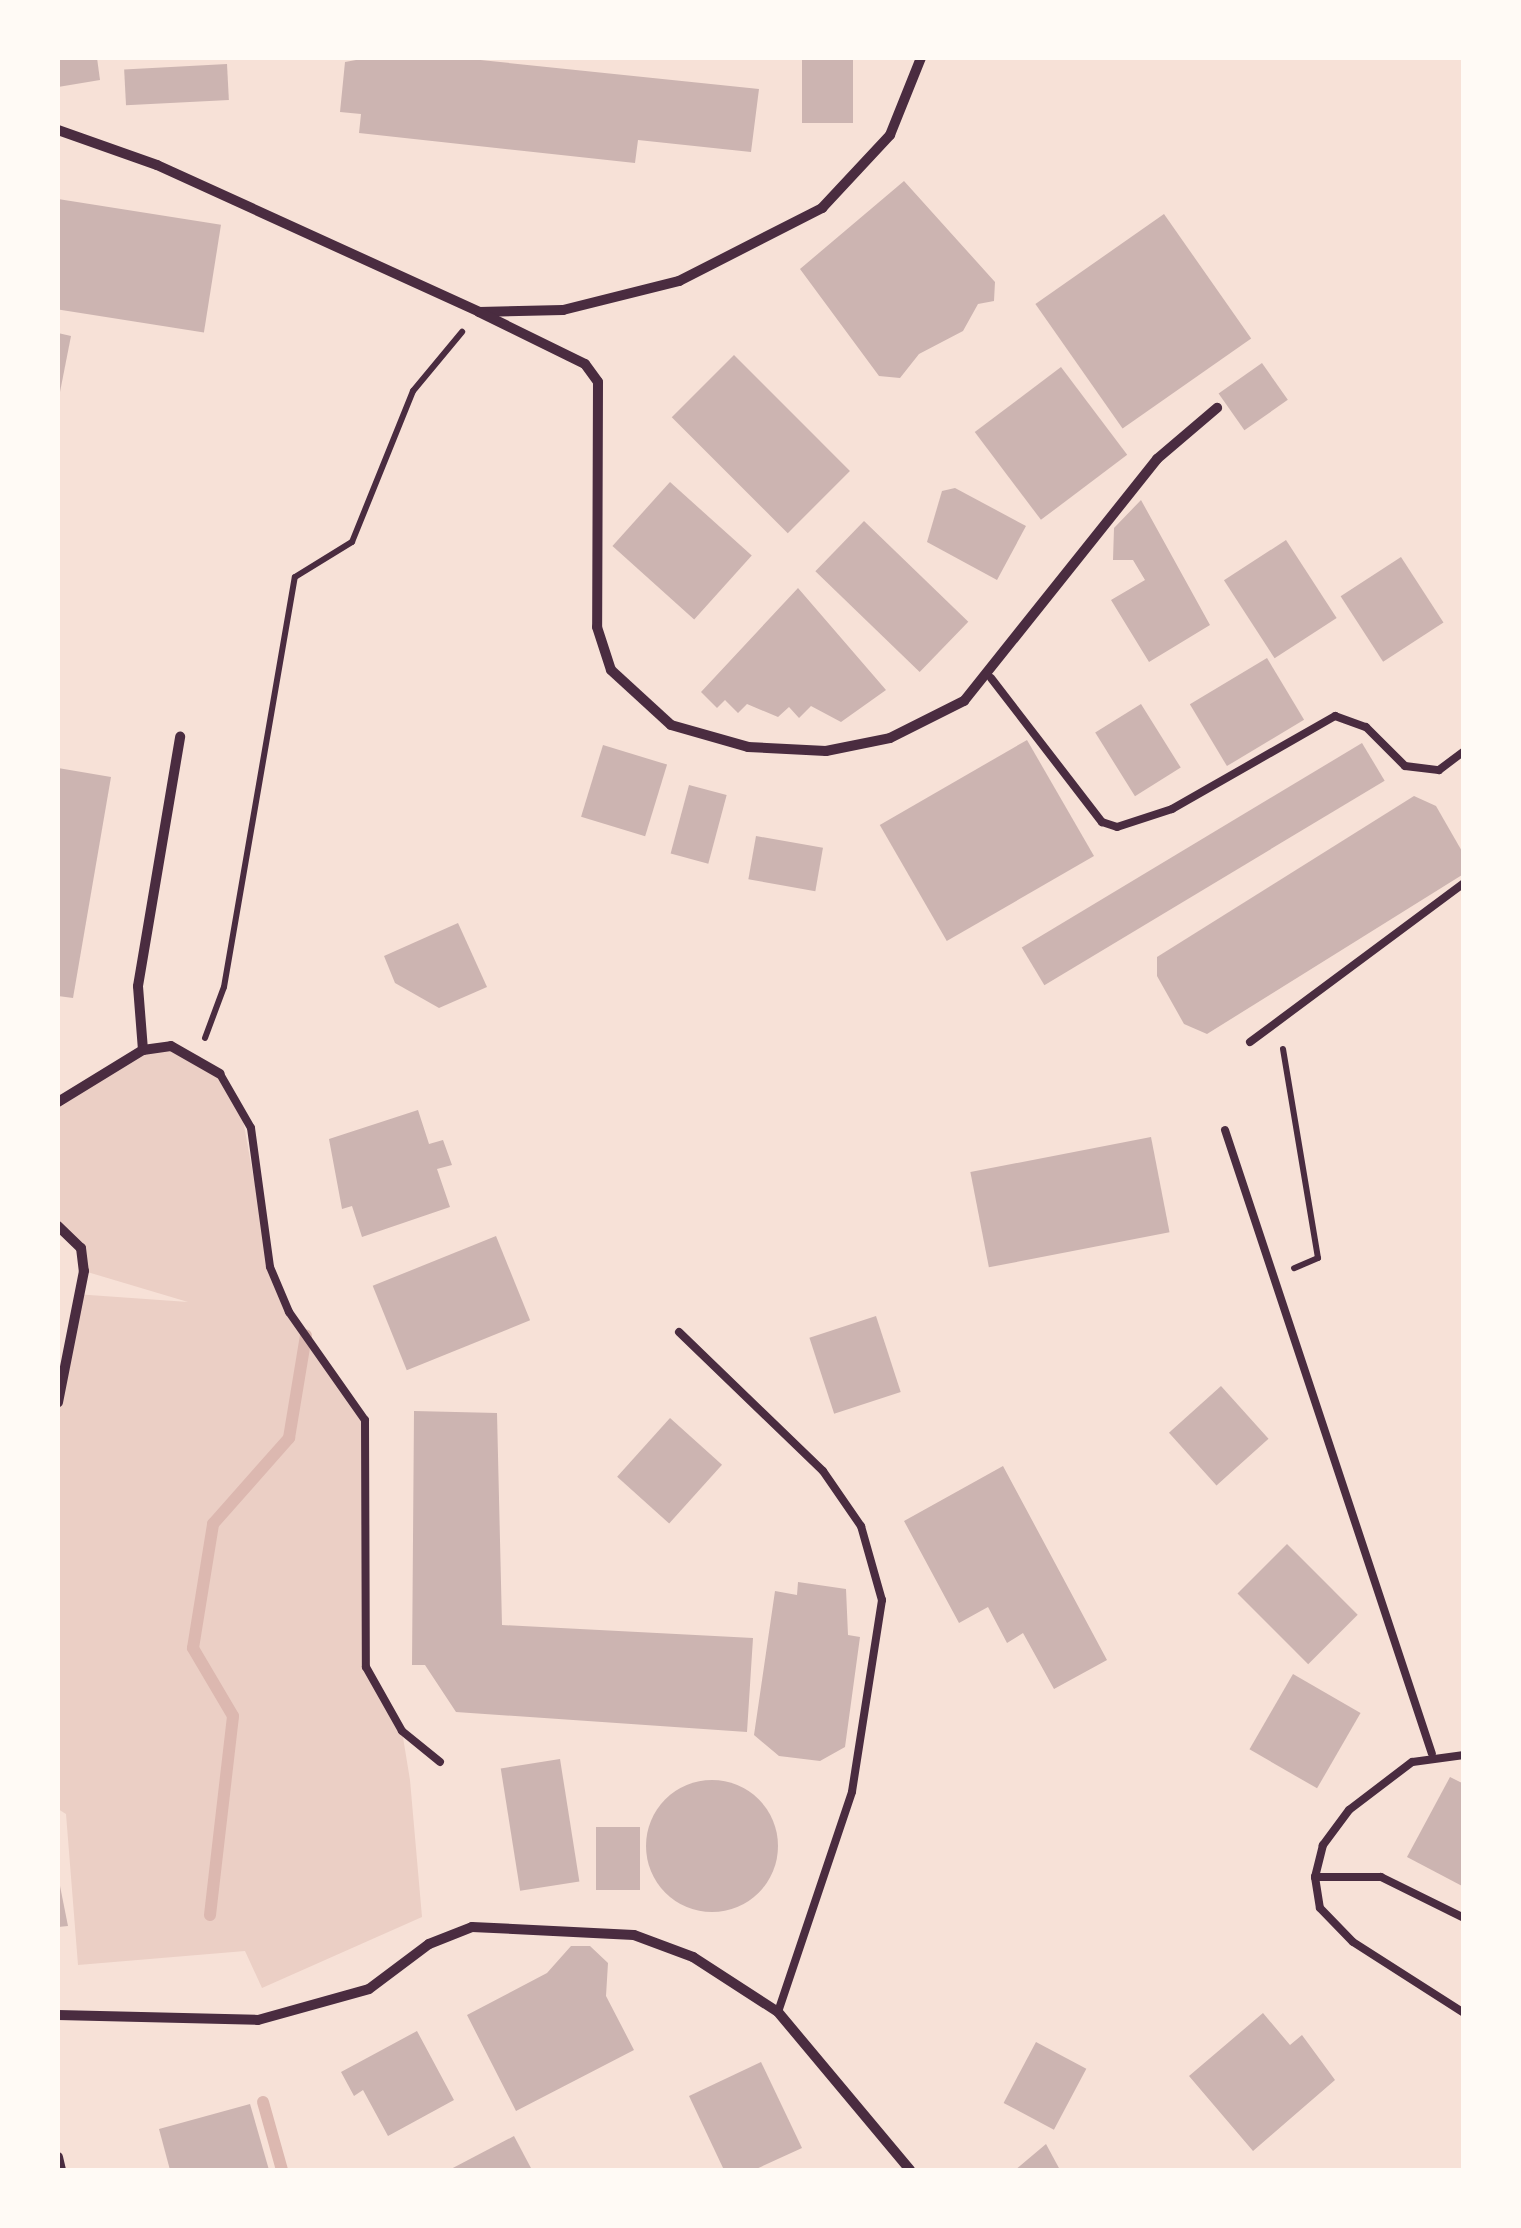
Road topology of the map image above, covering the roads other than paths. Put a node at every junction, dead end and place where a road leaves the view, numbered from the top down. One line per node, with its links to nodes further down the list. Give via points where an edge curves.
1 (921, 58): 3 (street, via 890,135 822,208 646,291 563,310)
2 (58, 130): 3 (street, via 157,165)
3 (479, 312): 5 (street, via 585,364 598,382 597,627 611,670 636,701 709,740 826,751 890,738)
4 (1217, 408): 5 (street, via 1156,460)
5 (991, 678): 7 (lane, via 1102,822 1116,827 1172,809 1335,716 1366,726 1405,766 1439,770)
6 (180, 738): 10 (street, via 138,986)
7 (1464, 751)
8 (1464, 884): 9 (lane)
9 (1250, 1042)
10 (143, 1050): 11 (street, via 199,1056); 12 (street)
11 (220, 1074): 19 (lane, via 250,1128 270,1268 289,1312 365,1420 366,1667 402,1732)
12 (58, 1102)
13 (1225, 1130): 17 (lane)
14 (58, 1226): 16 (street, via 81,1248 84,1271)
15 (679, 1332): 22 (lane, via 823,1471 861,1526 882,1600 852,1792)
16 (58, 1402)
17 (1432, 1754): 18 (lane); 20 (lane, via 1349,1810 1322,1846)
18 (1464, 1755)
19 (440, 1762)
20 (1315, 1877): 21 (lane, via 1381,1877); 23 (lane, via 1320,1908 1353,1942)
21 (1464, 1918)
22 (778, 2012): 24 (street, via 694,1957 634,1935 506,1925 448,1935 370,1990 258,2020); 27 (street)
23 (1464, 2012)
24 (58, 2015)
25 (58, 2157): 26 (street)
26 (60, 2170)
27 (910, 2170)

